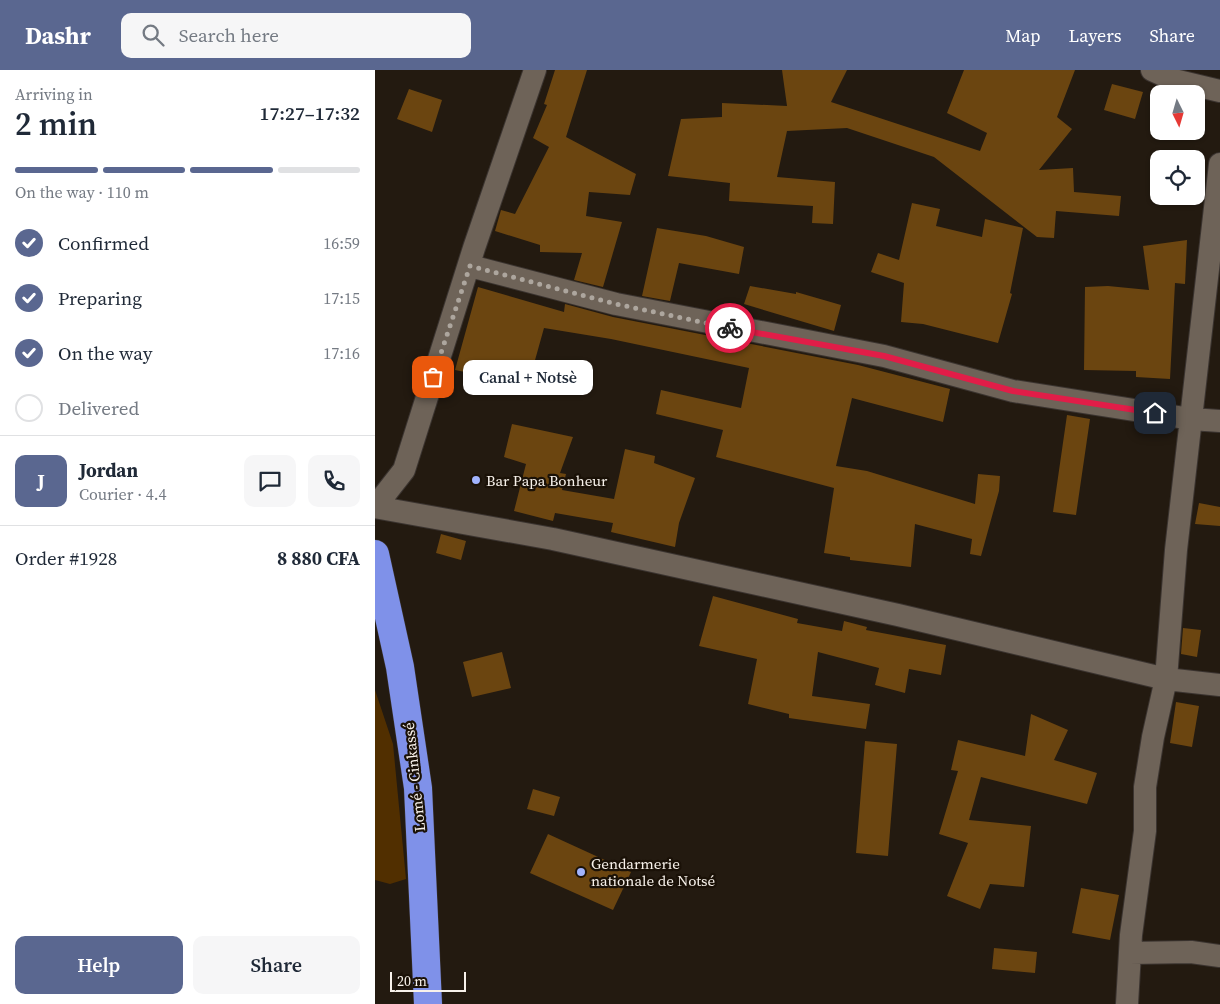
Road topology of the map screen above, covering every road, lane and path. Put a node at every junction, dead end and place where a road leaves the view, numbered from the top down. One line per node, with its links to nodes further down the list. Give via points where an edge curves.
1 (535, 70): 5 (street)
2 (1152, 70): 3 (street, via 1174,80)
3 (1220, 90)
4 (1220, 164): 6 (street)
5 (470, 266): 6 (street, via 616,304 884,356 1013,391); 8 (street, via 403,470)
6 (1191, 419): 7 (street); 10 (street)
7 (1220, 421)
8 (375, 507): 10 (street, via 553,538)
9 (375, 554): 14 (highway, Lomé - Cinkassé, via 400,667 418,788)
10 (1165, 679): 11 (street); 12 (street, via 1145,787 1145,831)
11 (1220, 685)
12 (1130, 953): 13 (street, via 1191,952); 15 (street)
13 (1220, 956)
14 (428, 1004)
15 (1127, 1004)

